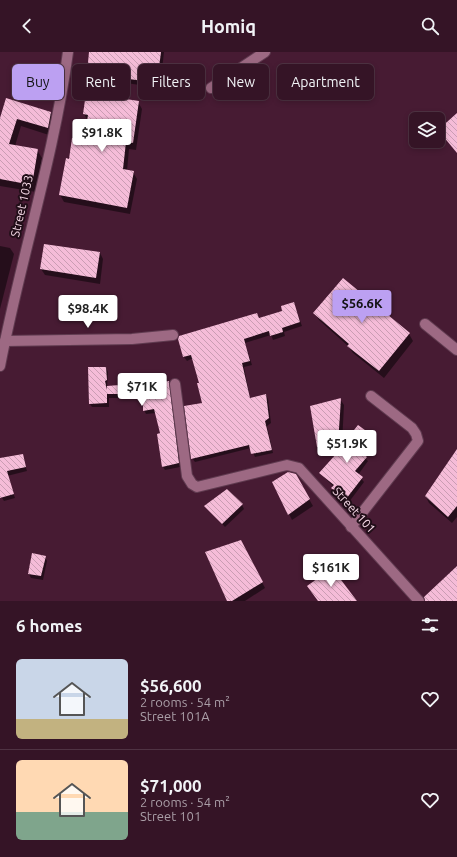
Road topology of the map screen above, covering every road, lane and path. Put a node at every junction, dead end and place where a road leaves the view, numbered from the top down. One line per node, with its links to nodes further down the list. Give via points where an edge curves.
1 (68, 52): 6 (street, Street 1033, via 61,104)
2 (264, 52): 3 (street)
3 (211, 88)
4 (424, 324): 7 (street)
5 (172, 336): 6 (street)
6 (5, 341): 8 (street, Street 1033)
7 (457, 350)
8 (0, 366)
9 (176, 384): 11 (street, Street 101, via 187,476 192,484 197,487 210,485 293,465 299,468)
10 (372, 396): 11 (street, via 412,428 418,441)
11 (351, 527): 12 (street, Street 101)
12 (419, 601)

